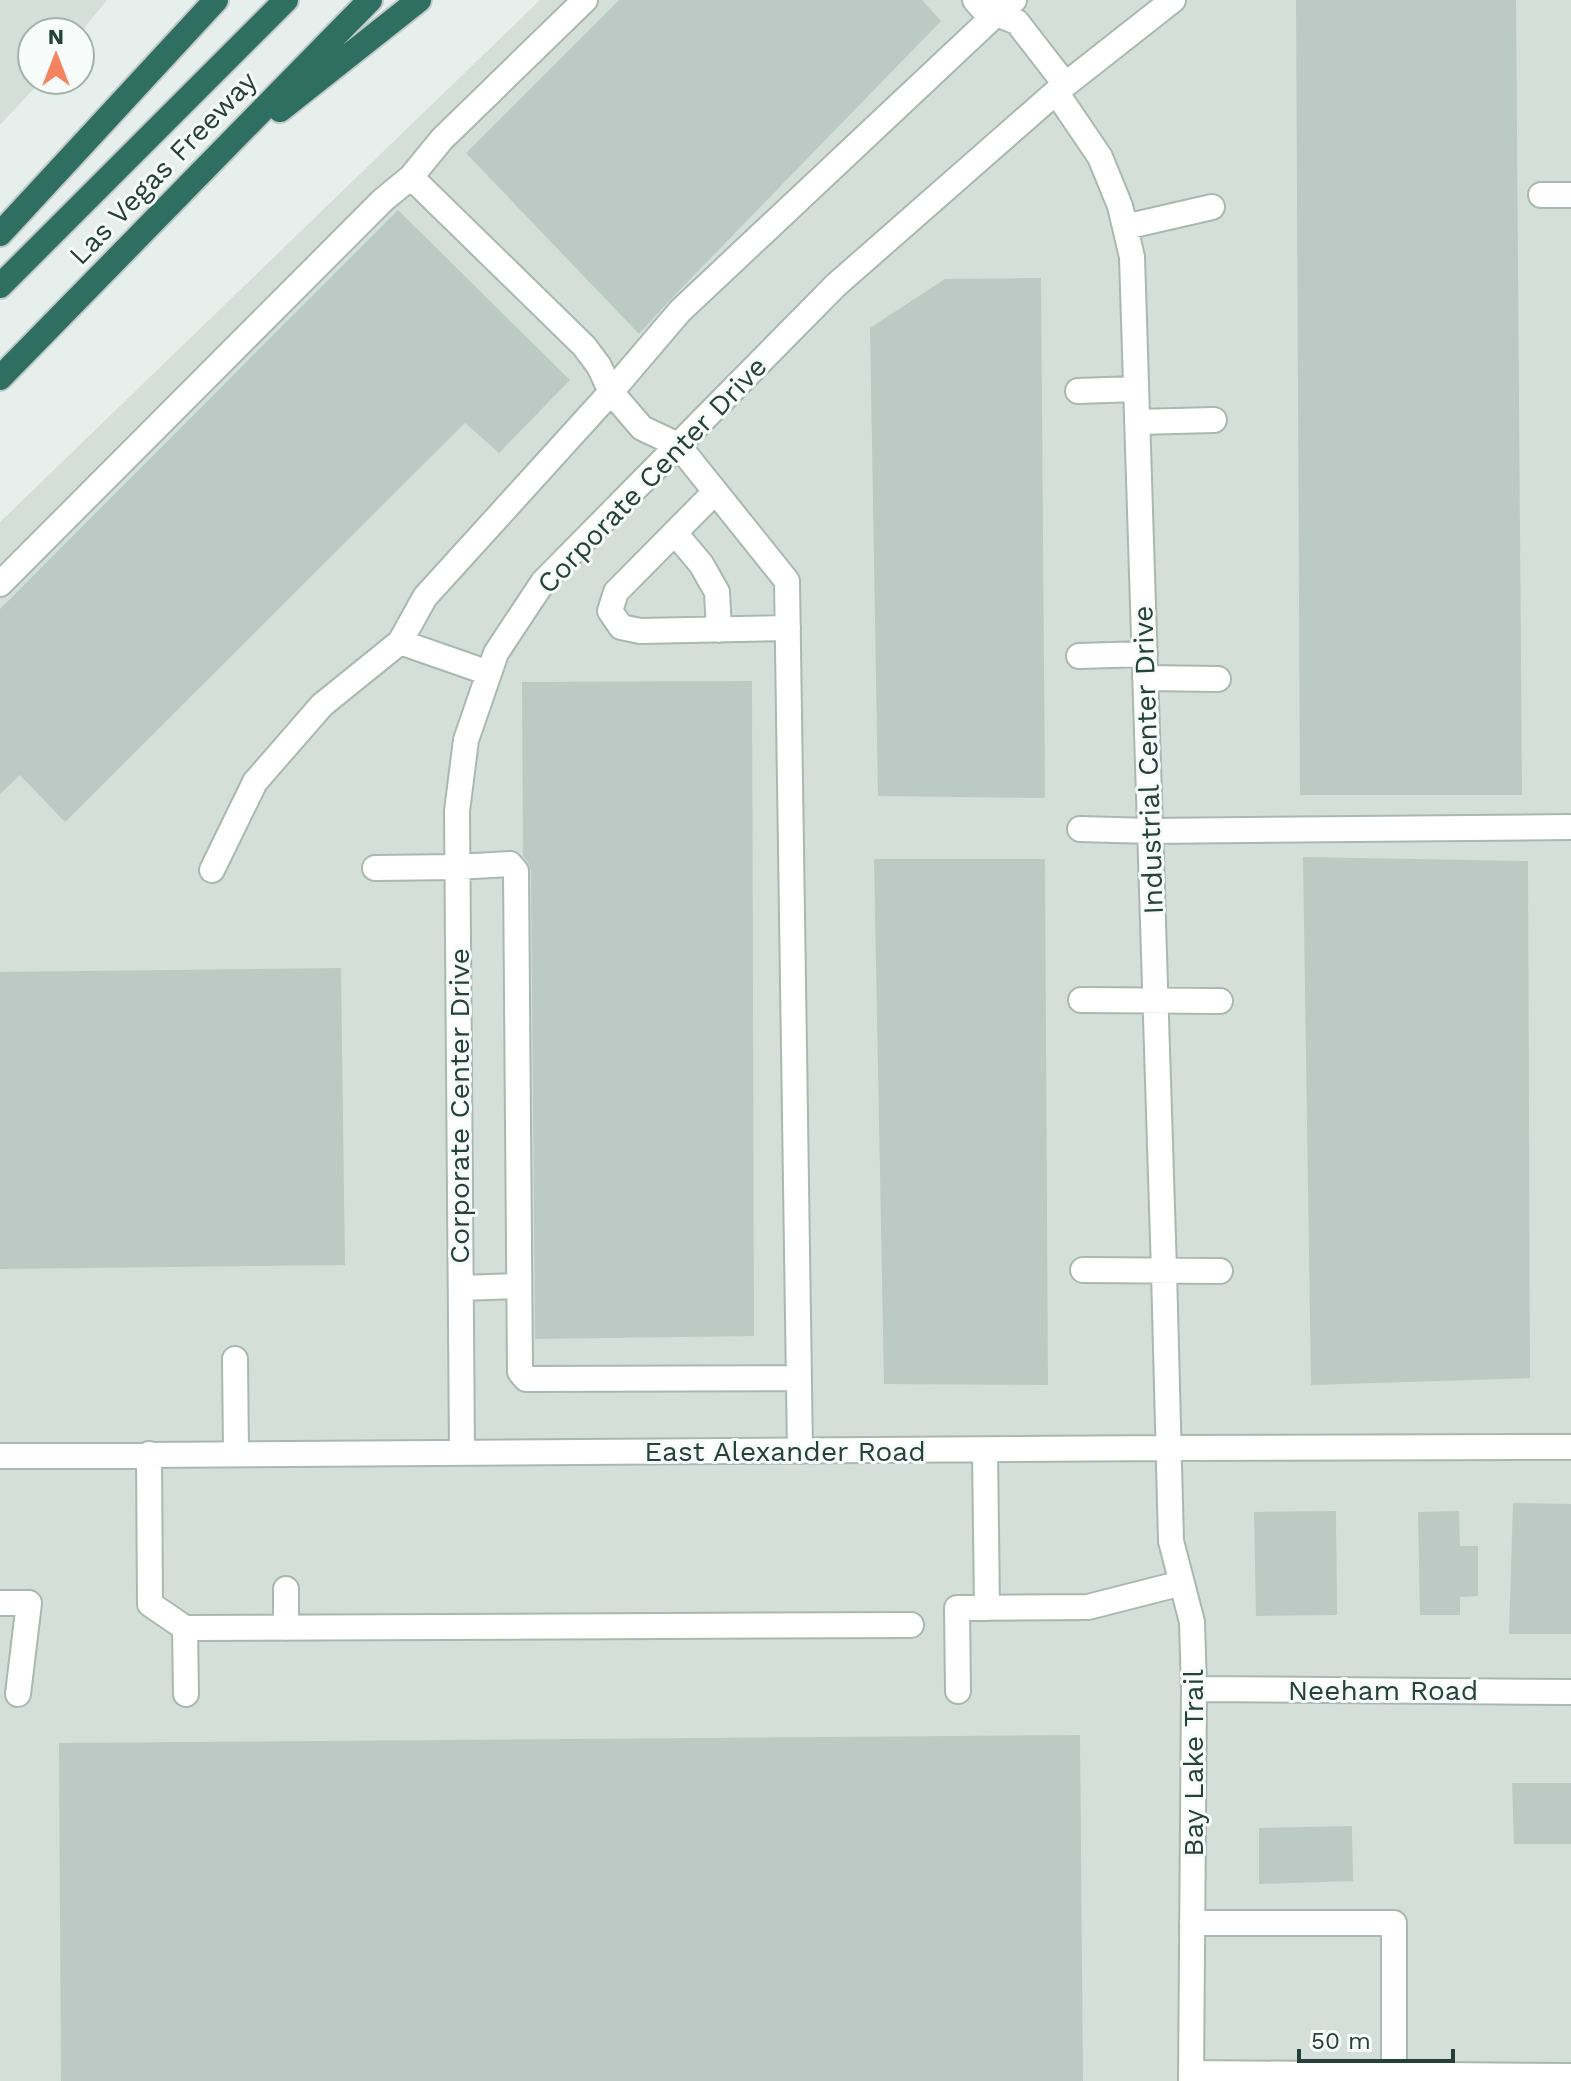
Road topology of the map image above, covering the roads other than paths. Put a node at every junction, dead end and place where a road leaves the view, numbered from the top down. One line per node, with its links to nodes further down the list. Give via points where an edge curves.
1 (216, 0): 16 (highway)
2 (286, 0): 17 (highway, Las Vegas Freeway)
3 (370, 0): 10 (highway, Las Vegas Freeway)
4 (419, 0): 10 (highway)
5 (585, 0): 11 (street, via 442,139)
6 (975, 0): 8 (street, Industrial Center Drive, via 982,8)
7 (1173, 0): 9 (street, Corporate Center Drive)
8 (1005, 7): 9 (street, Industrial Center Drive); 21 (street, via 680,311)
9 (1060, 88): 15 (street, Industrial Center Drive, via 1100,157); 24 (street, Corporate Center Drive, via 836,285)
10 (200, 173): 18 (highway, Las Vegas Freeway)
11 (411, 177): 21 (street, via 584,346); 27 (street)
12 (1541, 195): 13 (street)
13 (1571, 195)
14 (1212, 207): 15 (street)
15 (1125, 227): 19 (street, Industrial Center Drive, via 1132,257)
16 (0, 234)
17 (0, 286)
18 (0, 378)
19 (1136, 389): 20 (street); 23 (street, Industrial Center Drive)
20 (1078, 391)
21 (611, 392): 24 (street, via 642,428); 30 (street, via 425,597)
22 (1214, 420): 23 (street)
23 (1137, 422): 32 (street, Industrial Center Drive)
24 (678, 445): 25 (street); 33 (street, Corporate Center Drive, via 543,582 496,653)
25 (715, 492): 26 (street); 28 (street, via 787,581)
26 (675, 533): 29 (street, via 717,592); 29 (street, via 616,592 610,611 621,627 640,631)
27 (0, 584)
28 (788, 628): 29 (street); 50 (street)
29 (719, 630)
30 (400, 642): 33 (street); 40 (street, via 322,705 255,782)
31 (1079, 656): 32 (street)
32 (1145, 666): 34 (street); 37 (street, Industrial Center Drive)
33 (489, 673): 38 (street, Corporate Center Drive, via 466,740)
34 (1218, 679)
35 (1571, 827): 37 (street)
36 (1080, 829): 37 (street)
37 (1150, 831): 42 (street, Industrial Center Drive)
38 (457, 867): 39 (street); 47 (street, via 510,864 516,871); 48 (street, Corporate Center Drive)
39 (375, 868)
40 (212, 870)
41 (1081, 1000): 42 (street)
42 (1156, 1000): 43 (street); 45 (street, Industrial Center Drive)
43 (1220, 1001)
44 (1083, 1270): 45 (street)
45 (1164, 1271): 46 (street); 52 (street, Industrial Center Drive)
46 (1220, 1271)
47 (518, 1286): 48 (street); 50 (street, via 520,1372 526,1379)
48 (461, 1288): 55 (street, Corporate Center Drive)
49 (235, 1359): 56 (street)
50 (799, 1378): 54 (street)
51 (1571, 1447): 52 (street, East Alexander Road)
52 (1167, 1448): 53 (street, East Alexander Road); 59 (street, Bay Lake Trail, via 1171,1541)
53 (985, 1450): 54 (street, East Alexander Road); 62 (street)
54 (800, 1451): 55 (street, East Alexander Road)
55 (462, 1452): 56 (street, East Alexander Road)
56 (236, 1453): 57 (street, East Alexander Road)
57 (149, 1454): 58 (street, East Alexander Road); 64 (street, via 150,1604)
58 (0, 1456)
59 (1182, 1583): 62 (street, via 1088,1607); 66 (street, Bay Lake Trail, via 1192,1622)
60 (286, 1589): 65 (street)
61 (0, 1603): 69 (street, via 29,1603)
62 (987, 1608): 67 (street, via 957,1608)
63 (911, 1625): 65 (street)
64 (185, 1628): 65 (street); 70 (street)
65 (286, 1628)
66 (1194, 1689): 68 (street, Neeham Road); 71 (street, Bay Lake Trail)
67 (958, 1691)
68 (1571, 1692)
69 (18, 1694)
70 (186, 1694)
71 (1192, 1923): 72 (street, via 1394,1923); 74 (street, Bay Lake Trail)
72 (1394, 2074): 74 (street); 75 (street)
73 (1571, 2076): 75 (street)
74 (1191, 2077)
75 (1520, 2078)

